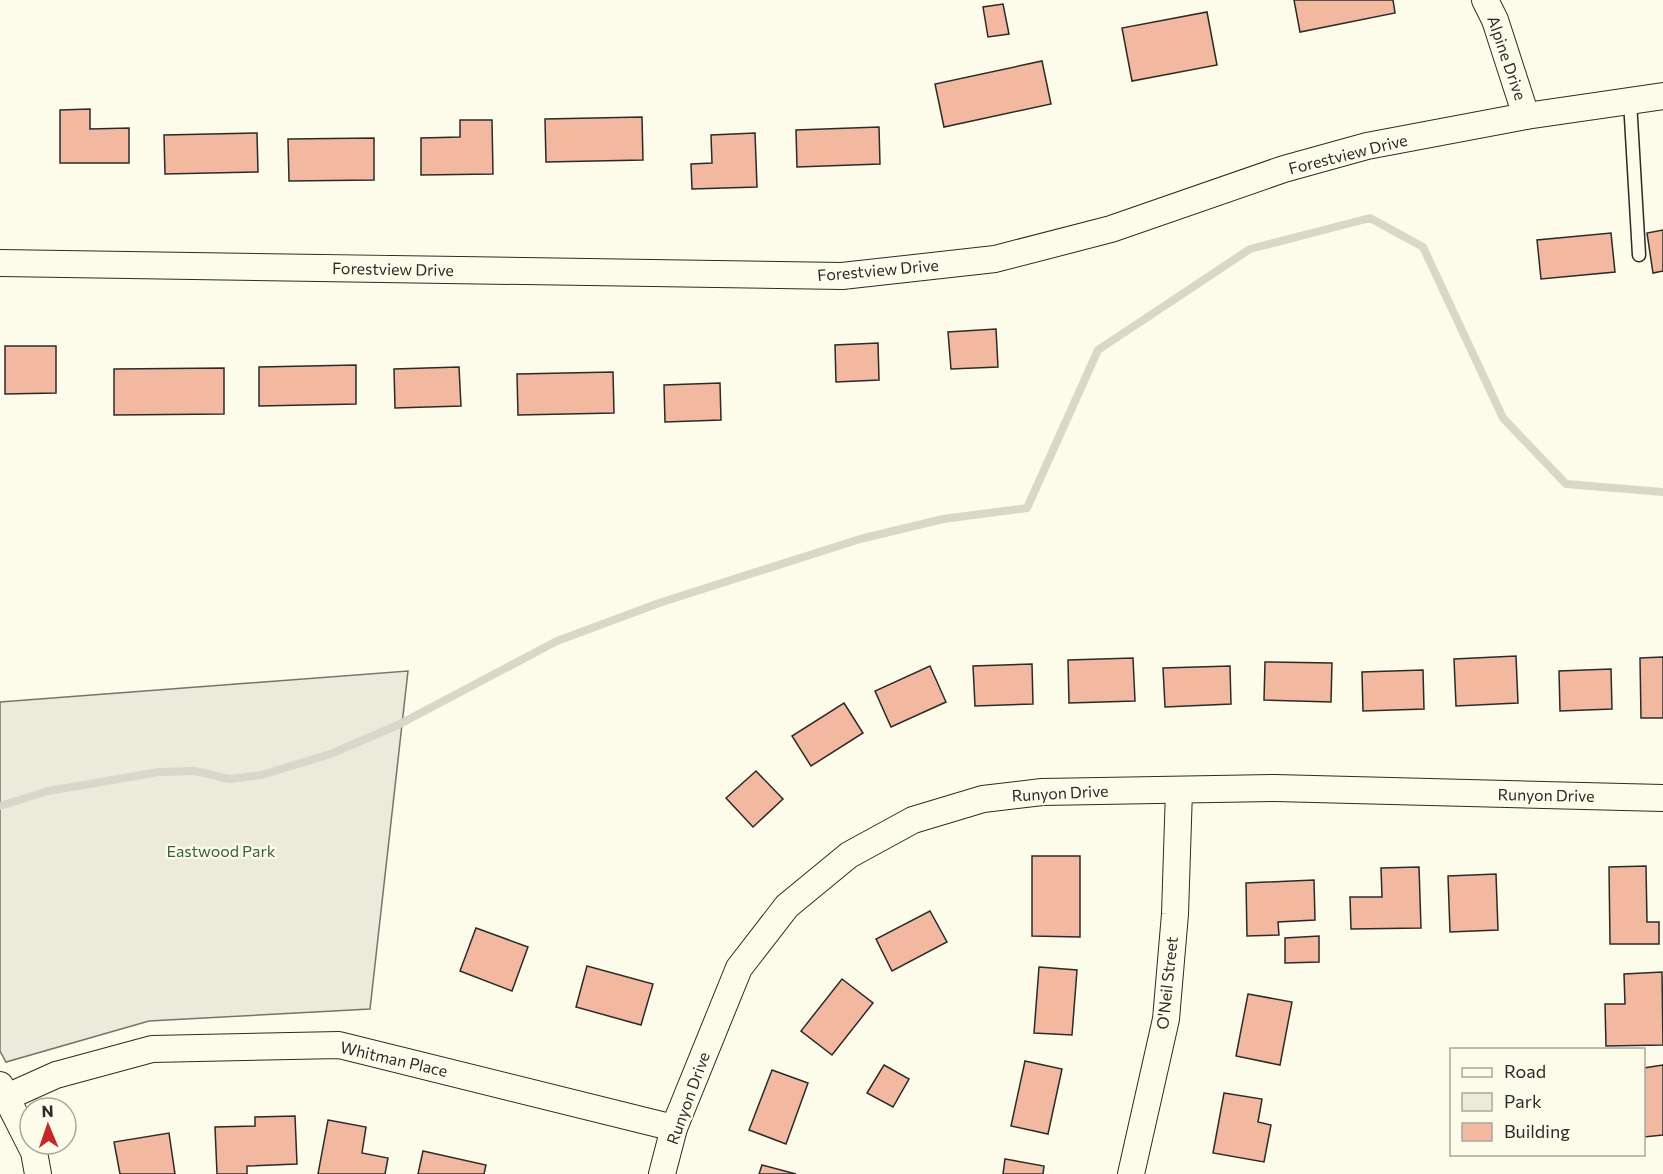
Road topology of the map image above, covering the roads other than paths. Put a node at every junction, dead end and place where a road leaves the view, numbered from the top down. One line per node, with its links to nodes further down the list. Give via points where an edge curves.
1 (1485, 0): 4 (street, Alpine Drive)
2 (1663, 96): 3 (street, Forestview Drive)
3 (1630, 101): 4 (street, Forestview Drive); 5 (lane)
4 (1526, 116): 6 (street, Forestview Drive, via 1367,146 1284,169 1111,229 995,259 842,276)
5 (1639, 255)
6 (0, 263)
7 (1179, 789): 8 (street, Runyon Drive); 10 (street, Runyon Drive, via 1042,792 983,799 913,820 849,855 787,906 739,968); 13 (street, O'Neil Street, via 1175,914 1166,1019)
8 (1663, 798)
9 (3, 1091): 10 (street, Whitman Place, via 152,1049 339,1045); 11 (street, via 34,1152)
10 (674, 1128): 12 (street, Runyon Drive)
11 (38, 1174)
12 (662, 1174)
13 (1131, 1174)

